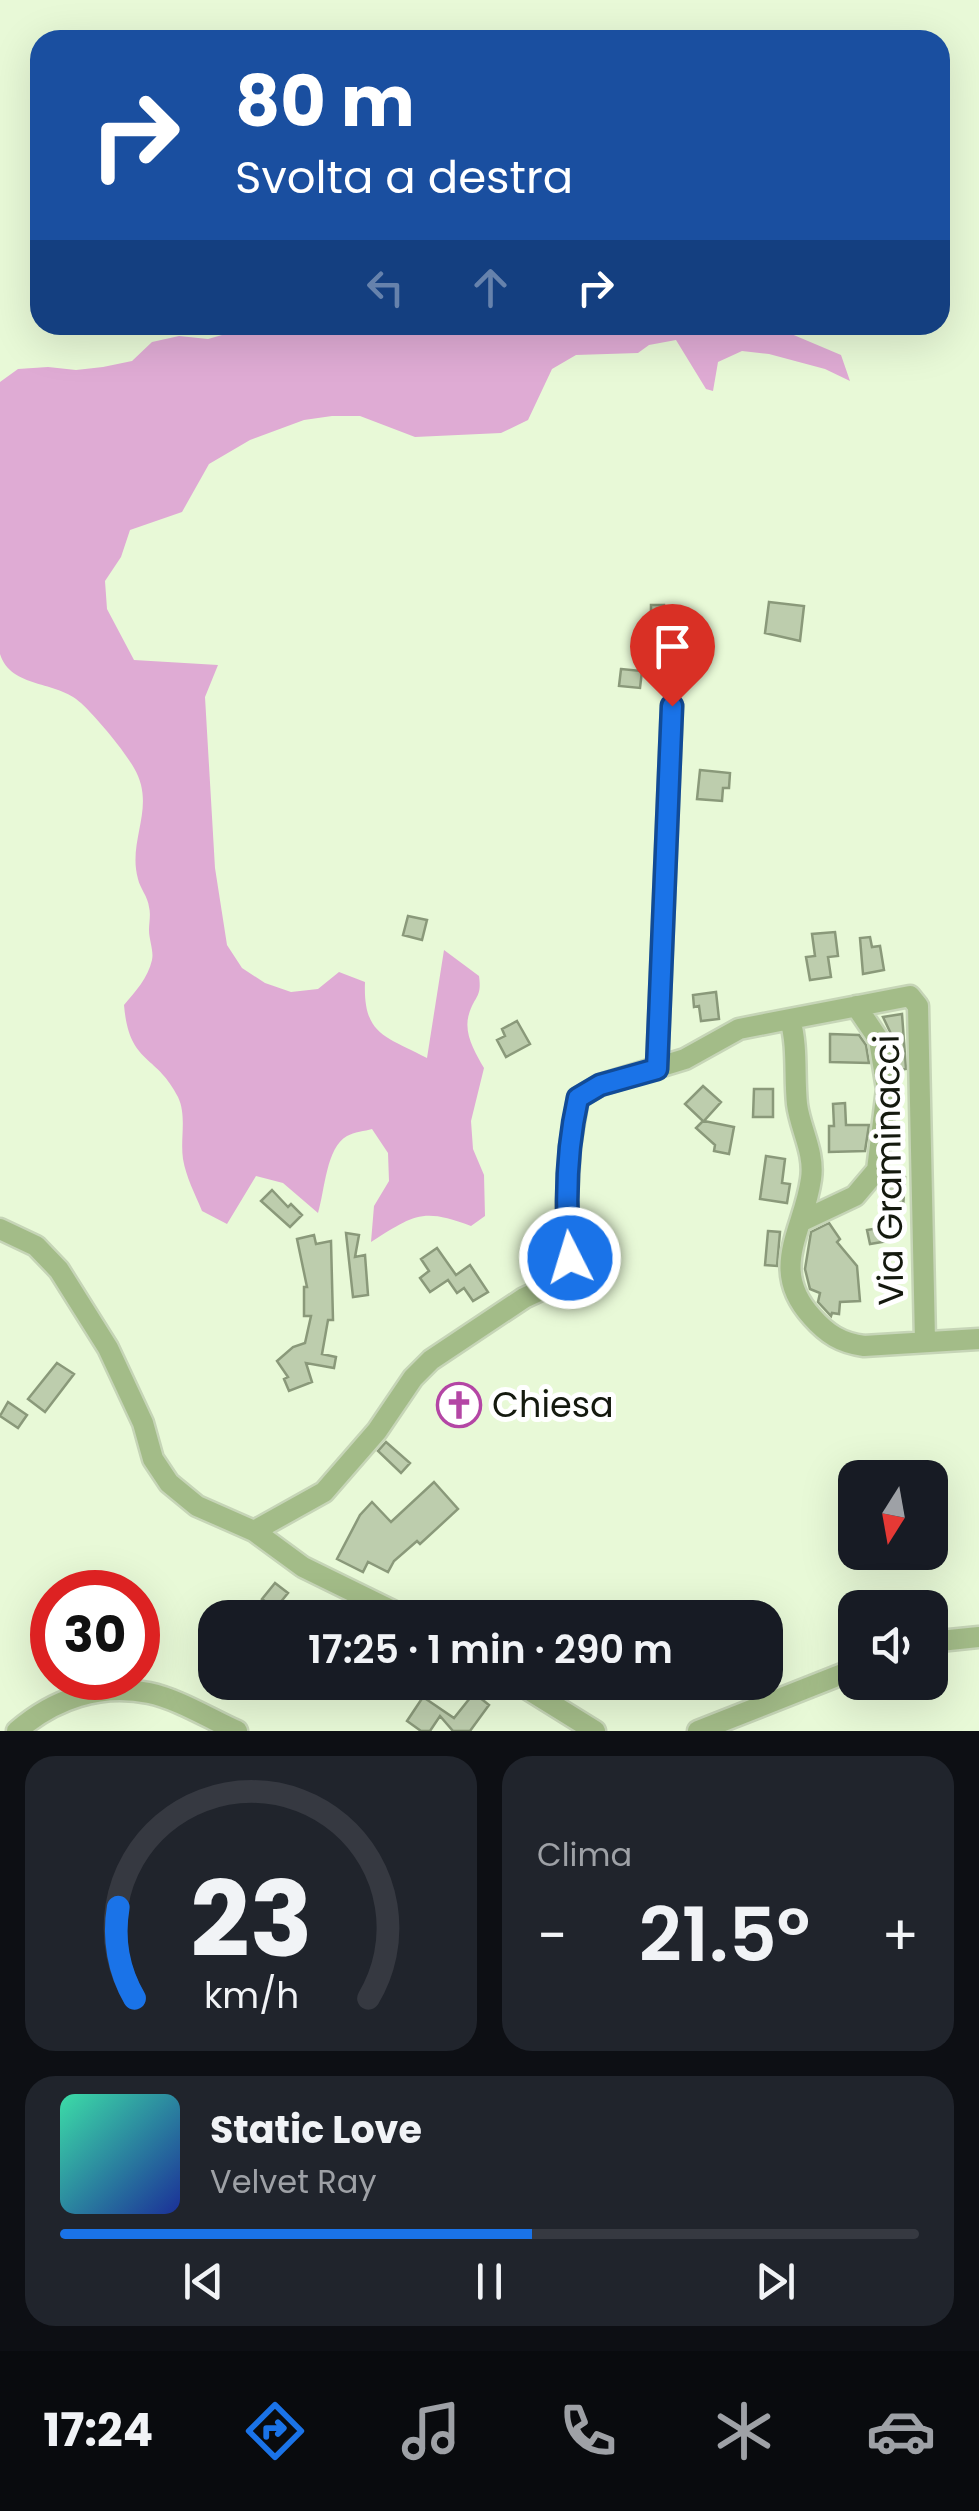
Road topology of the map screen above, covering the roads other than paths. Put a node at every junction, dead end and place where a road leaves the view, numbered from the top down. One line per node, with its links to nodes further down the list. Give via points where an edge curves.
1 (672, 706): 4 (street)
2 (856, 1006): 3 (street, Via Graminacci); 5 (street, Via Graminacci, via 879,1040 887,1089 877,1170 855,1196); 8 (street, Via Graminacci, via 910,996 918,1006)
3 (790, 1019): 4 (street, Via Graminacci, via 739,1030); 5 (street, Via Graminacci, via 797,1107 812,1177)
4 (657, 1069): 9 (street, Via Graminacci, via 578,1098 566,1215 570,1258 554,1284 430,1360 324,1492)
5 (800, 1222): 8 (street, Via Graminacci, via 788,1273 804,1308 826,1333 864,1346)
6 (0, 1229): 9 (street, via 36,1246 59,1270 108,1348 169,1484 197,1506)
7 (979, 1339): 8 (street, Via Graminacci)
8 (925, 1342)
9 (254, 1531): 10 (street, via 303,1567)
10 (370, 1600)
11 (979, 1637): 12 (street)
12 (948, 1640)
13 (838, 1676): 18 (street)
14 (545, 1700): 17 (street)
15 (16, 1731): 16 (street, via 84,1692 122,1691 151,1693)
16 (237, 1731)
17 (595, 1731)
18 (698, 1731)

